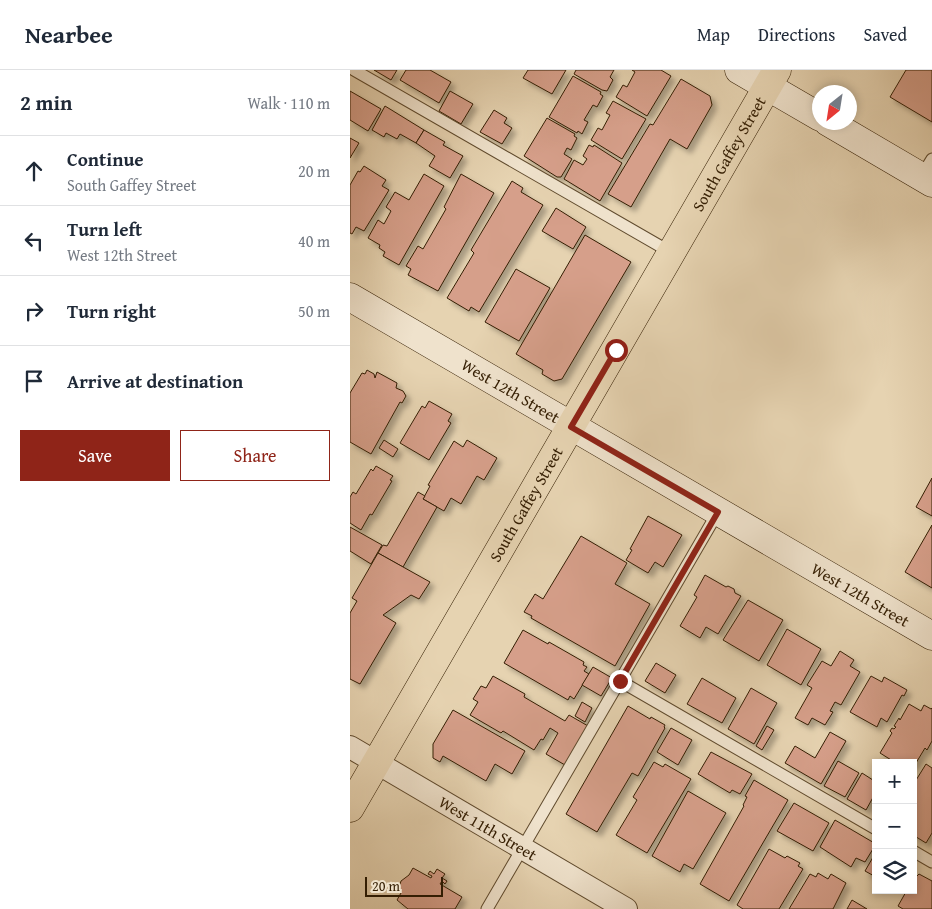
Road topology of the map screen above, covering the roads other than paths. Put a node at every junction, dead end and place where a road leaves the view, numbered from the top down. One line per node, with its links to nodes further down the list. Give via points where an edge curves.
1 (354, 70): 7 (lane)
2 (739, 70): 3 (street)
3 (772, 78): 4 (street); 7 (main road, South Gaffey Street)
4 (812, 110)
5 (844, 130): 6 (street)
6 (928, 173)
7 (672, 253): 9 (main road, South Gaffey Street)
8 (350, 297): 9 (street, West 12th Street)
9 (571, 427): 10 (street, West 12th Street); 14 (main road, South Gaffey Street)
10 (718, 512): 11 (street, West 12th Street); 12 (lane)
11 (932, 636)
12 (620, 681): 16 (lane); 17 (lane)
13 (350, 747): 14 (street, West 11th Street)
14 (376, 762): 15 (main road, South Gaffey Street); 17 (street, West 11th Street)
15 (350, 808)
16 (872, 827)
17 (522, 848): 20 (lane); 21 (street, West 11th Street)
18 (917, 853): 19 (lane)
19 (932, 862)
20 (487, 909)
21 (626, 909)

